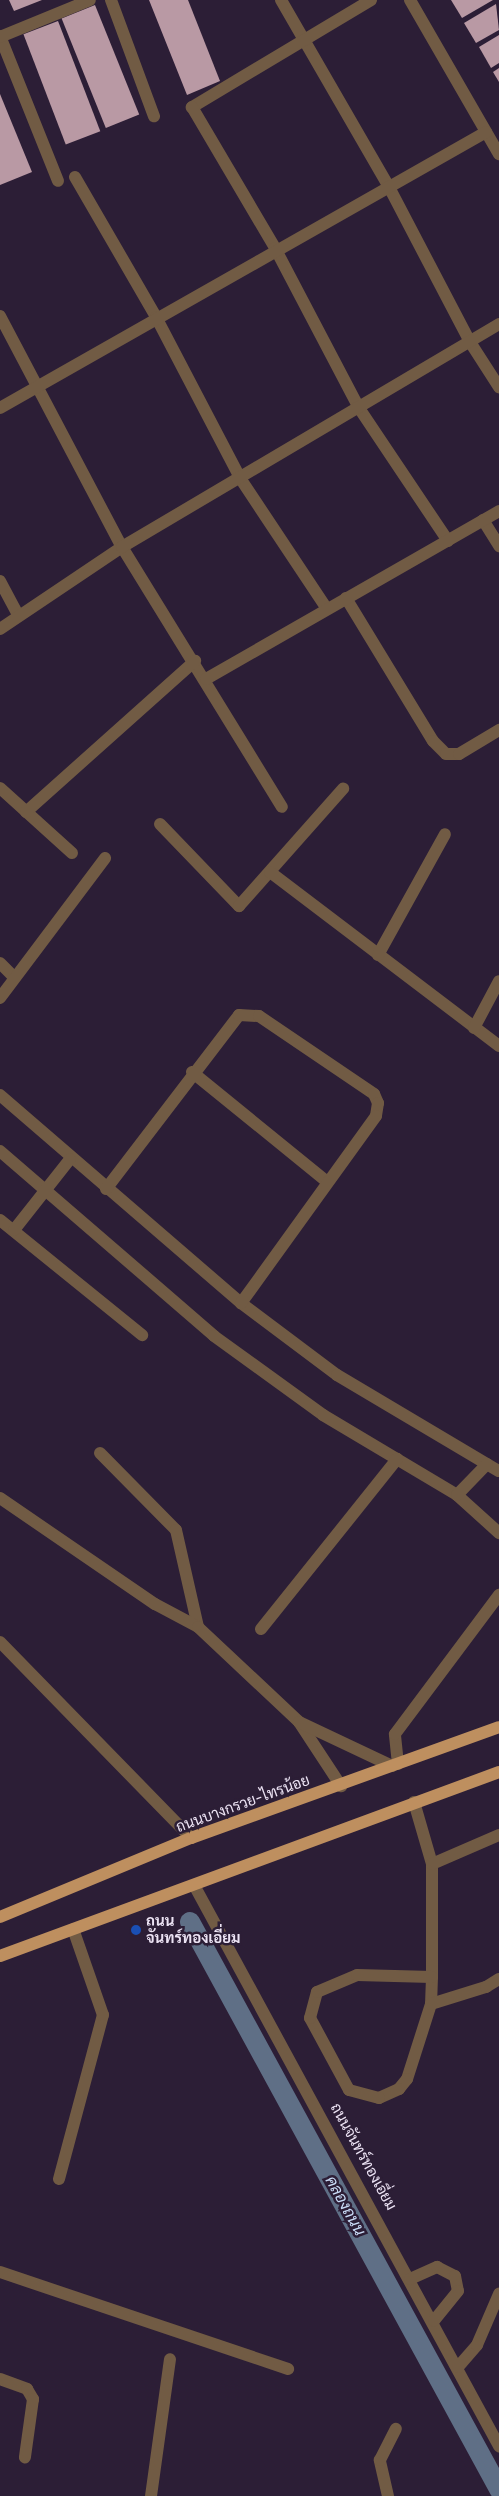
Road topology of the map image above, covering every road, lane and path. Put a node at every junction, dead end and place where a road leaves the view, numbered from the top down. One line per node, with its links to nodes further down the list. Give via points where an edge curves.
1 (90, 0): 6 (street)
2 (111, 0): 8 (street)
3 (281, 0): 7 (street)
4 (371, 0): 7 (street)
5 (410, 0): 9 (street)
6 (0, 36): 12 (street)
7 (304, 40): 13 (street); 14 (street, via 192,107)
8 (154, 116)
9 (486, 132): 10 (street); 13 (street)
10 (499, 154)
11 (75, 178): 16 (street)
12 (58, 180)
13 (389, 187): 14 (street); 18 (street)
14 (275, 248): 16 (street); 22 (street)
15 (0, 316): 19 (street)
16 (156, 317): 19 (street); 23 (street)
17 (499, 324): 18 (street)
18 (470, 342): 20 (street); 22 (street)
19 (40, 385): 21 (street); 28 (street)
20 (499, 387)
21 (0, 408)
22 (359, 408): 23 (street); 26 (street)
23 (240, 478): 28 (street); 31 (street)
24 (499, 511): 25 (street)
25 (483, 520): 26 (street); 27 (street)
26 (448, 541): 30 (street)
27 (499, 546)
28 (122, 548): 32 (street); 34 (street)
29 (0, 582): 32 (street)
30 (346, 598): 31 (street); 36 (street, via 433,741 446,754 459,754)
31 (327, 609): 35 (street)
32 (18, 615): 33 (street)
33 (0, 629)
34 (195, 661): 35 (street); 40 (street)
35 (206, 679): 39 (street)
36 (499, 730)
37 (0, 788): 40 (street)
38 (343, 790): 45 (street)
39 (282, 807)
40 (26, 812): 43 (street)
41 (160, 824): 45 (street, via 239,906)
42 (445, 834): 46 (street)
43 (72, 853)
44 (105, 858): 48 (street)
45 (270, 872): 46 (street)
46 (378, 955): 51 (street)
47 (0, 963): 48 (street)
48 (14, 977): 50 (street)
49 (499, 981): 51 (street)
50 (0, 998)
51 (474, 1028): 52 (street)
52 (499, 1046)
53 (192, 1072): 57 (street); 57 (street, via 239,1015 252,1013 374,1094 378,1102 376,1116); 59 (street)
54 (0, 1095): 56 (street)
55 (0, 1151): 58 (street)
56 (70, 1159): 58 (street); 59 (street)
57 (326, 1181): 62 (street)
58 (45, 1189): 61 (street); 65 (street, via 214,1336 323,1415)
59 (106, 1189): 62 (street)
60 (0, 1220): 61 (street)
61 (14, 1230): 63 (street)
62 (241, 1303): 66 (street, via 337,1376)
63 (142, 1335)
64 (100, 1453): 72 (street, via 176,1530)
65 (397, 1459): 68 (street); 73 (street)
66 (487, 1464): 67 (street); 68 (street)
67 (499, 1471)
68 (456, 1494): 70 (street)
69 (0, 1498): 72 (street, via 156,1604)
70 (499, 1533)
71 (499, 1595): 77 (street, via 395,1734)
72 (198, 1627): 75 (street)
73 (261, 1629)
74 (0, 1642): 82 (street)
75 (299, 1722): 77 (street); 79 (street)
76 (499, 1727): 77 (main road, ถนนบางกรวย-ไทรน้อย)
77 (395, 1765): 79 (main road, ถนนบางกรวย-ไทรน้อย)
78 (499, 1772): 80 (main road)
79 (341, 1786): 82 (main road, ถนนบางกรวย-ไทรน้อย)
80 (414, 1802): 83 (street); 84 (main road)
81 (499, 1835): 83 (street)
82 (190, 1838): 85 (main road, ถนนบางกรวย-ไทรน้อย)
83 (432, 1864): 88 (street)
84 (194, 1885): 86 (main road); 93 (street, ถนนจันทร์ทองเอี่ยม)
85 (0, 1916)
86 (73, 1928): 87 (main road); 91 (street, via 102,2001 103,2020)
87 (0, 1956)
88 (432, 1977): 90 (street); 90 (street, via 357,1975 341,1980 317,1992 310,2018 343,2085 379,2098 399,2089 407,2078)
89 (499, 1979): 90 (street, via 486,1988)
90 (431, 2004)
91 (59, 2179)
92 (0, 2272): 98 (street)
93 (410, 2279): 95 (street, ถนนจันทร์ทองเอี่ยม); 95 (street, via 437,2266 455,2276 458,2291)
94 (499, 2294): 97 (street, via 477,2345)
95 (434, 2321): 97 (street, ถนนจันทร์ทองเอี่ยม)
96 (170, 2359): 103 (street)
97 (458, 2367): 101 (street, ถนนจันทร์ทองเอี่ยม)
98 (288, 2369)
99 (0, 2379): 102 (street, via 27,2389 33,2399)
100 (396, 2429): 104 (street, via 380,2460)
101 (499, 2446)
102 (26, 2457)
103 (151, 2496)
104 (388, 2496)

